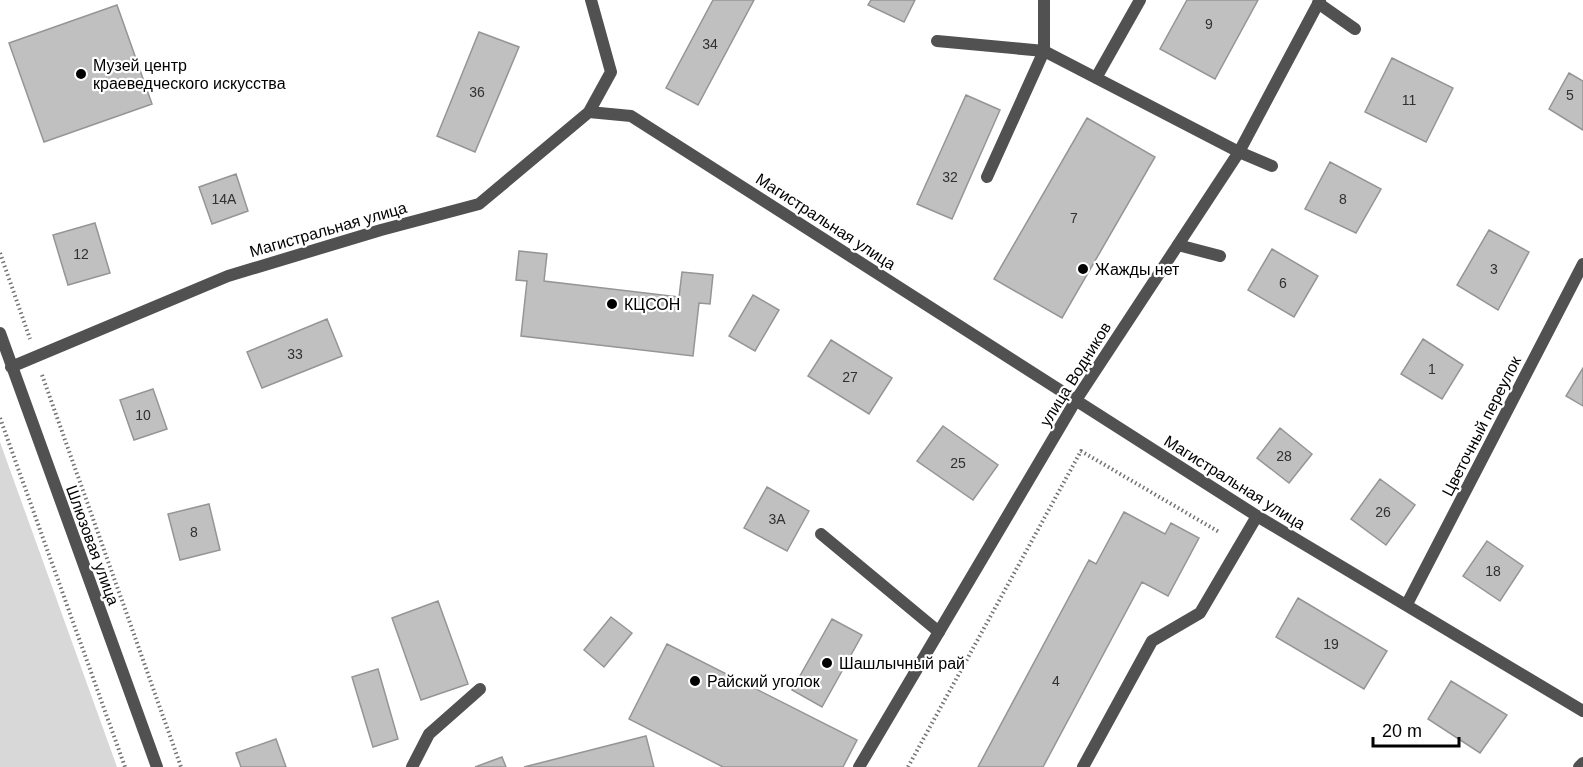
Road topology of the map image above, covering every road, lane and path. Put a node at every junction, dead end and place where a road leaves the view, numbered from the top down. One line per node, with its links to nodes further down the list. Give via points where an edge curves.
1 (591, 0): 9 (street, via 611,72)
2 (1044, 0): 7 (street)
3 (1140, 0): 8 (street)
4 (1319, 1): 5 (street); 10 (street, улица Водников)
5 (1355, 29)
6 (936, 41): 7 (street)
7 (1044, 51): 8 (street); 12 (street)
8 (1096, 78): 10 (street)
9 (589, 112): 18 (street, Магистральная улица, via 480,204 228,276); 20 (street, Магистральная улица, via 632,116)
10 (1239, 152): 11 (street); 13 (street, улица Водников)
11 (1272, 166)
12 (987, 177)
13 (1178, 245): 15 (street); 20 (street, улица Водников)
14 (0, 252): 18 (path)
15 (1220, 256)
16 (1583, 264): 25 (street, Цветочный переулок)
17 (0, 333): 19 (street, Шлюзовая улица)
18 (36, 357): 19 (street, Магистральная улица); 32 (path)
19 (11, 368): 31 (street, Шлюзовая улица)
20 (1076, 400): 22 (street, Магистральная улица); 26 (street, улица Водников)
21 (0, 418): 30 (path)
22 (1257, 516): 25 (street, Магистральная улица); 36 (street, via 1200,613 1152,641)
23 (1219, 532): 35 (path, via 1081,451)
24 (821, 534): 26 (street)
25 (1407, 604): 28 (street, Магистральная улица)
26 (939, 632): 34 (street, улица Водников)
27 (480, 689): 33 (street, via 429,734)
28 (1583, 711)
29 (1583, 764): 37 (street)
30 (125, 767)
31 (157, 767)
32 (181, 767)
33 (412, 767)
34 (859, 767)
35 (908, 767)
36 (1083, 767)
37 (1579, 767)

